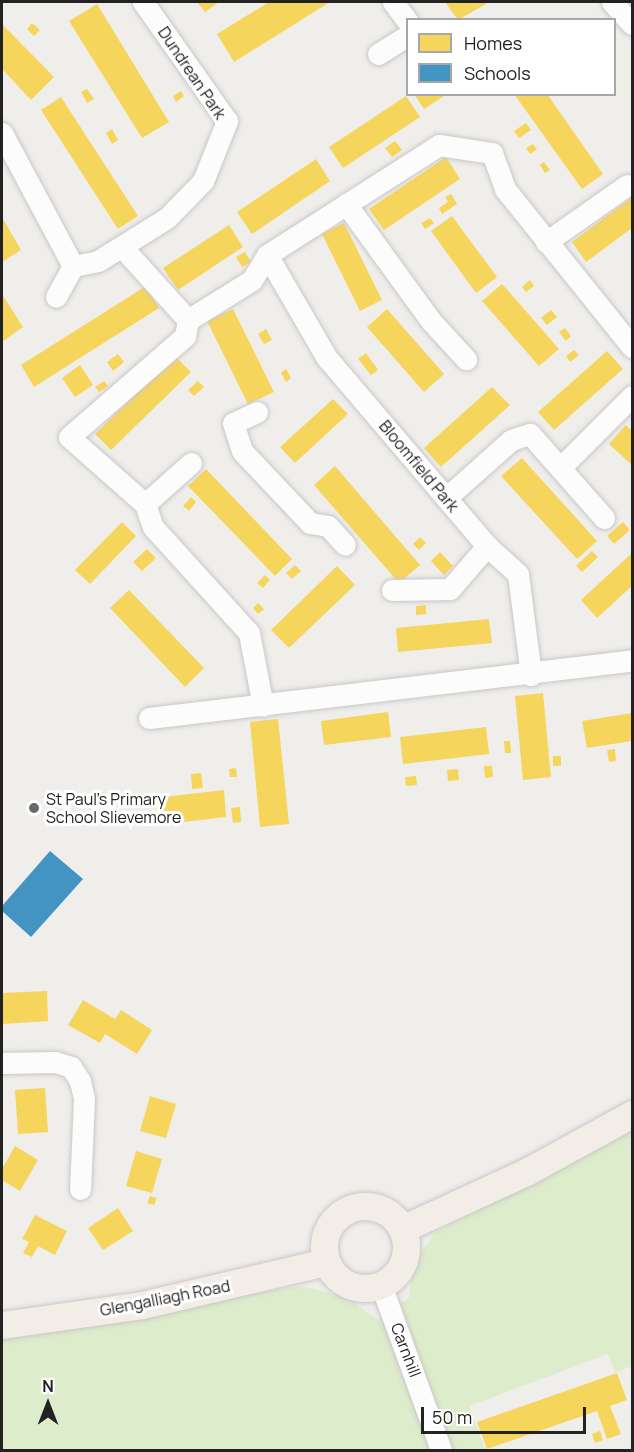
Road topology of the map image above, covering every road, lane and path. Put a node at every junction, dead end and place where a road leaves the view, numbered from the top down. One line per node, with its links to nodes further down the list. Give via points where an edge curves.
1 (143, 2): 12 (street, Dundrean Park, via 227,121 202,181 167,219)
2 (393, 2): 4 (street)
3 (612, 2): 5 (street)
4 (406, 19)
5 (633, 24)
6 (406, 36): 7 (street)
7 (378, 54)
8 (2, 132): 14 (street)
9 (627, 185): 11 (street)
10 (346, 204): 11 (street, via 439,145 492,153 505,189); 13 (street); 18 (street, via 431,321)
11 (546, 242): 17 (street)
12 (122, 247): 14 (street, via 98,261); 16 (street)
13 (270, 261): 16 (street, via 252,280); 23 (street, Bloomfield Park, via 327,358)
14 (73, 266): 15 (street)
15 (56, 297)
16 (188, 320): 24 (street, via 185,336 69,437)
17 (633, 347)
18 (466, 359)
19 (633, 396): 22 (street)
20 (257, 412): 26 (street, via 233,423 242,451 310,523 328,526)
21 (191, 463): 24 (street)
22 (560, 468): 23 (street, via 530,434 511,440); 25 (street)
23 (446, 498): 27 (street, Bloomfield Park)
24 (145, 504): 31 (street, via 153,527 249,633)
25 (604, 518)
26 (345, 545)
27 (487, 546): 28 (street, via 450,589); 30 (street, Bloomfield Park, via 518,574)
28 (392, 590)
29 (633, 660): 30 (street)
30 (531, 675): 31 (street)
31 (263, 706): 32 (street)
32 (149, 718)
33 (2, 1063): 35 (street, via 55,1062 71,1068 80,1081 84,1099)
34 (633, 1114): 36 (main road, via 528,1171)
35 (80, 1188)
36 (402, 1229): 37 (main road, via 387,1212 376,1207 352,1208 330,1224 323,1249); 38 (main road, via 405,1256 400,1269)
37 (326, 1262): 38 (main road, via 332,1273 354,1287); 39 (main road, Glengalliagh Road, via 142,1305)
38 (381, 1285): 40 (street, Carnhill)
39 (2, 1325)
40 (441, 1450)

